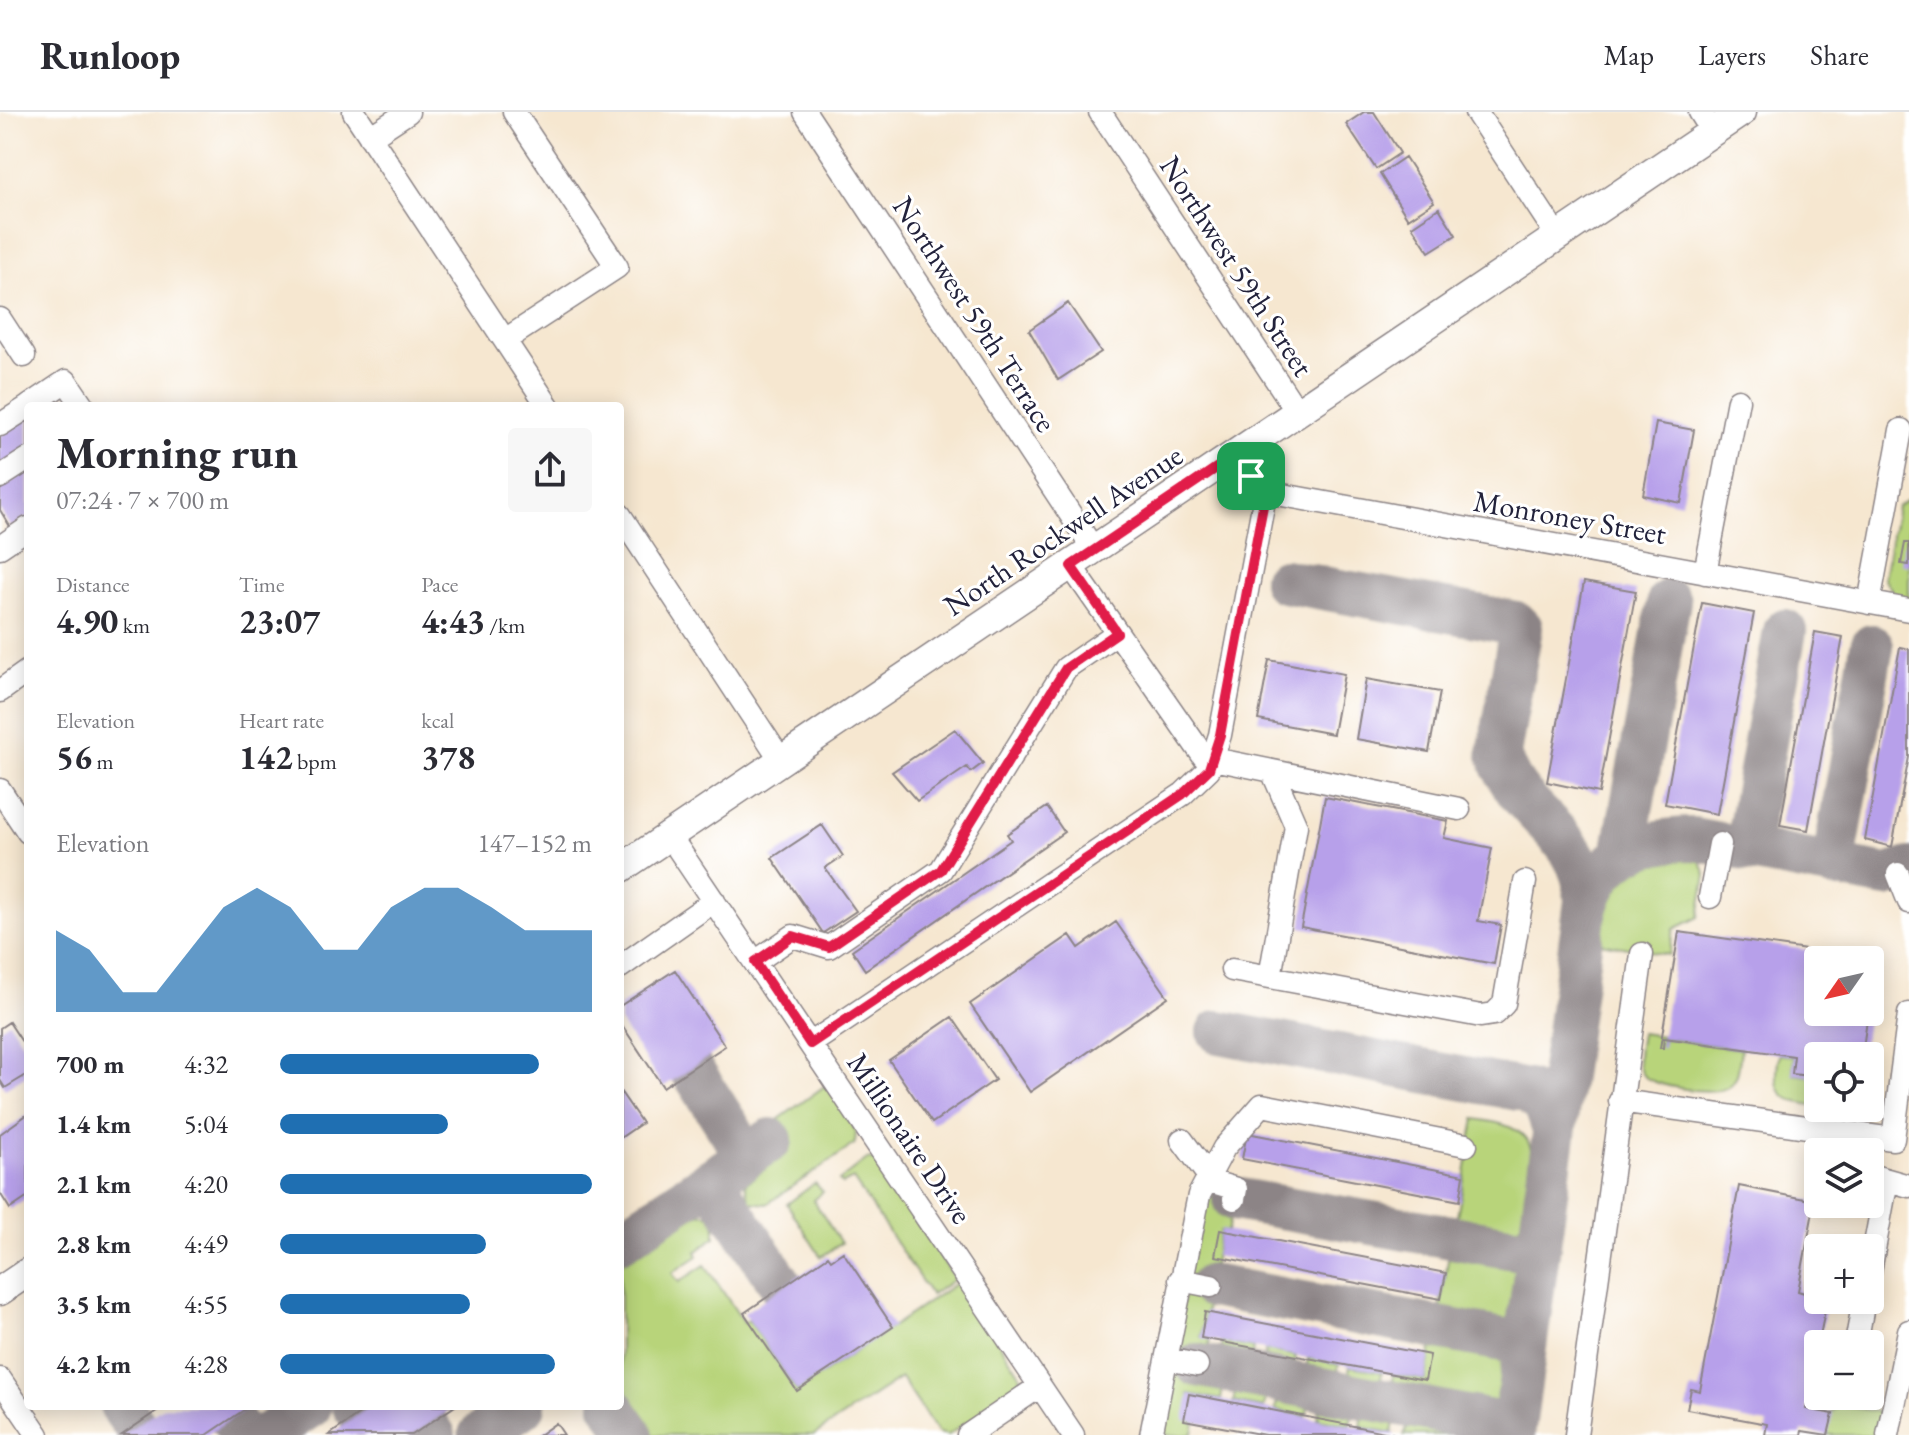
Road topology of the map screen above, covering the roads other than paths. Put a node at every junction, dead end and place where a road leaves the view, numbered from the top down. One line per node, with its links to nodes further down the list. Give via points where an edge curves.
1 (354, 112): 9 (street)
2 (408, 112): 9 (street)
3 (514, 112): 12 (street, via 617,267)
4 (805, 112): 30 (street, Northwest 59th Terrace)
5 (1100, 112): 19 (street, Northwest 59th Street)
6 (1476, 112): 10 (street)
7 (1742, 112): 8 (main road, North Rockwell Avenue)
8 (1706, 122): 10 (main road, North Rockwell Avenue)
9 (370, 137): 12 (street)
10 (1558, 237): 19 (main road, North Rockwell Avenue)
11 (0, 319): 13 (street)
12 (505, 340): 17 (street)
13 (24, 356)
14 (1738, 400): 32 (street)
15 (34, 402): 16 (street, via 66,381)
16 (80, 402)
17 (545, 402)
18 (24, 409): 20 (street)
19 (1298, 413): 22 (main road, North Rockwell Avenue)
20 (0, 425)
21 (1901, 430): 25 (street)
22 (1237, 454): 26 (street); 30 (main road, North Rockwell Avenue)
23 (24, 462): 24 (street)
24 (0, 477)
25 (1900, 486): 33 (street)
26 (1266, 490): 32 (street, Monroney Street); 39 (street)
27 (624, 521): 38 (street)
28 (24, 530): 29 (street)
29 (3, 540)
30 (1094, 550): 31 (main road, North Rockwell Avenue)
31 (1071, 566): 35 (street); 38 (main road, North Rockwell Avenue)
32 (1705, 573): 33 (street, Monroney Street)
33 (1869, 603): 34 (street, Monroney Street)
34 (1909, 610)
35 (1117, 633): 39 (street, via 1198,751); 53 (street, via 1066,668 941,870 829,947 793,936)
36 (24, 674): 37 (street)
37 (0, 691)
38 (781, 760): 44 (main road, North Rockwell Avenue)
39 (1214, 761): 40 (street); 58 (street, via 1183,794)
40 (1273, 773): 42 (street); 56 (street, via 1296,826)
41 (0, 790): 43 (street)
42 (1459, 809)
43 (24, 826)
44 (669, 835): 46 (main road, North Rockwell Avenue); 50 (street, Millionaire Drive)
45 (1720, 844): 49 (street)
46 (624, 866)
47 (1898, 874): 51 (street)
48 (1525, 882): 56 (street, via 1504,1004 1494,1014 1481,1016)
49 (1710, 897)
50 (714, 901): 53 (street, Millionaire Drive); 54 (street)
51 (1909, 902)
52 (1642, 954): 59 (street)
53 (755, 962): 58 (street, Millionaire Drive)
54 (624, 964)
55 (1232, 970): 56 (street)
56 (1270, 977)
57 (1909, 1014): 62 (street, via 1893,1139)
58 (810, 1044): 76 (street, Millionaire Drive)
59 (1620, 1101): 60 (street); 82 (street)
60 (1827, 1138)
61 (1182, 1140): 64 (street)
62 (1884, 1140)
63 (1466, 1145): 64 (street, via 1262,1105 1224,1148)
64 (1209, 1176): 66 (street, via 1236,1189); 69 (street, via 1199,1195)
65 (1889, 1180): 67 (street)
66 (1234, 1199)
67 (1878, 1234)
68 (24, 1275): 71 (main road)
69 (1180, 1280): 70 (street); 73 (street)
70 (1211, 1286)
71 (0, 1291)
72 (1909, 1331): 77 (street)
73 (1168, 1359): 74 (street); 81 (street)
74 (1197, 1365)
75 (0, 1379): 78 (street)
76 (1040, 1386): 79 (street); 80 (street, Millionaire Drive)
77 (1904, 1387): 83 (street)
78 (38, 1435)
79 (968, 1435)
80 (1073, 1435)
81 (1151, 1435)
82 (1576, 1435)
83 (1888, 1435)

